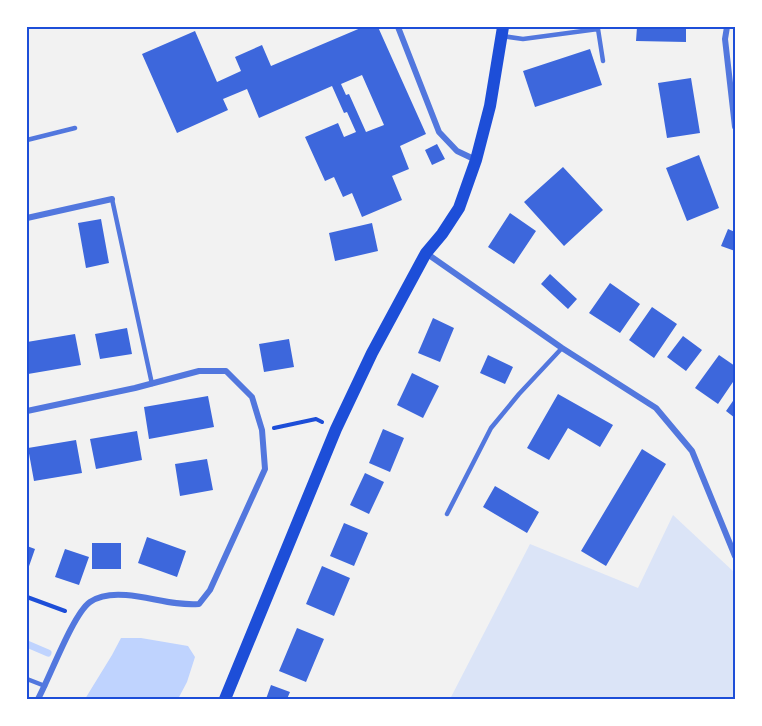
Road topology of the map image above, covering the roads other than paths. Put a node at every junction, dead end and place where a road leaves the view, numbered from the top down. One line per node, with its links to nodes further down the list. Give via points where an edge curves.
1 (398, 27): 10 (street, via 439,132 457,152)
2 (727, 27): 5 (street)
3 (502, 32): 6 (lane, via 523,39 598,29); 10 (main road)
4 (735, 56): 5 (lane)
5 (727, 60): 7 (street)
6 (603, 61)
7 (735, 127)
8 (75, 128): 9 (lane)
9 (27, 140)
10 (476, 160): 13 (main road, via 459,208)
11 (112, 199): 12 (street); 15 (lane)
12 (27, 218)
13 (426, 253): 14 (street); 22 (main road, via 336,429)
14 (562, 348): 17 (lane, via 491,428); 18 (street, via 656,408 692,451)
15 (152, 384): 16 (street); 20 (street, via 199,370 225,371 252,397 262,430 265,469 210,590 199,604 125,595 109,595 87,603 77,616)
16 (27, 411)
17 (447, 514)
18 (735, 556)
19 (27, 679): 20 (lane)
20 (45, 686): 21 (street)
21 (38, 699)
22 (225, 699)

